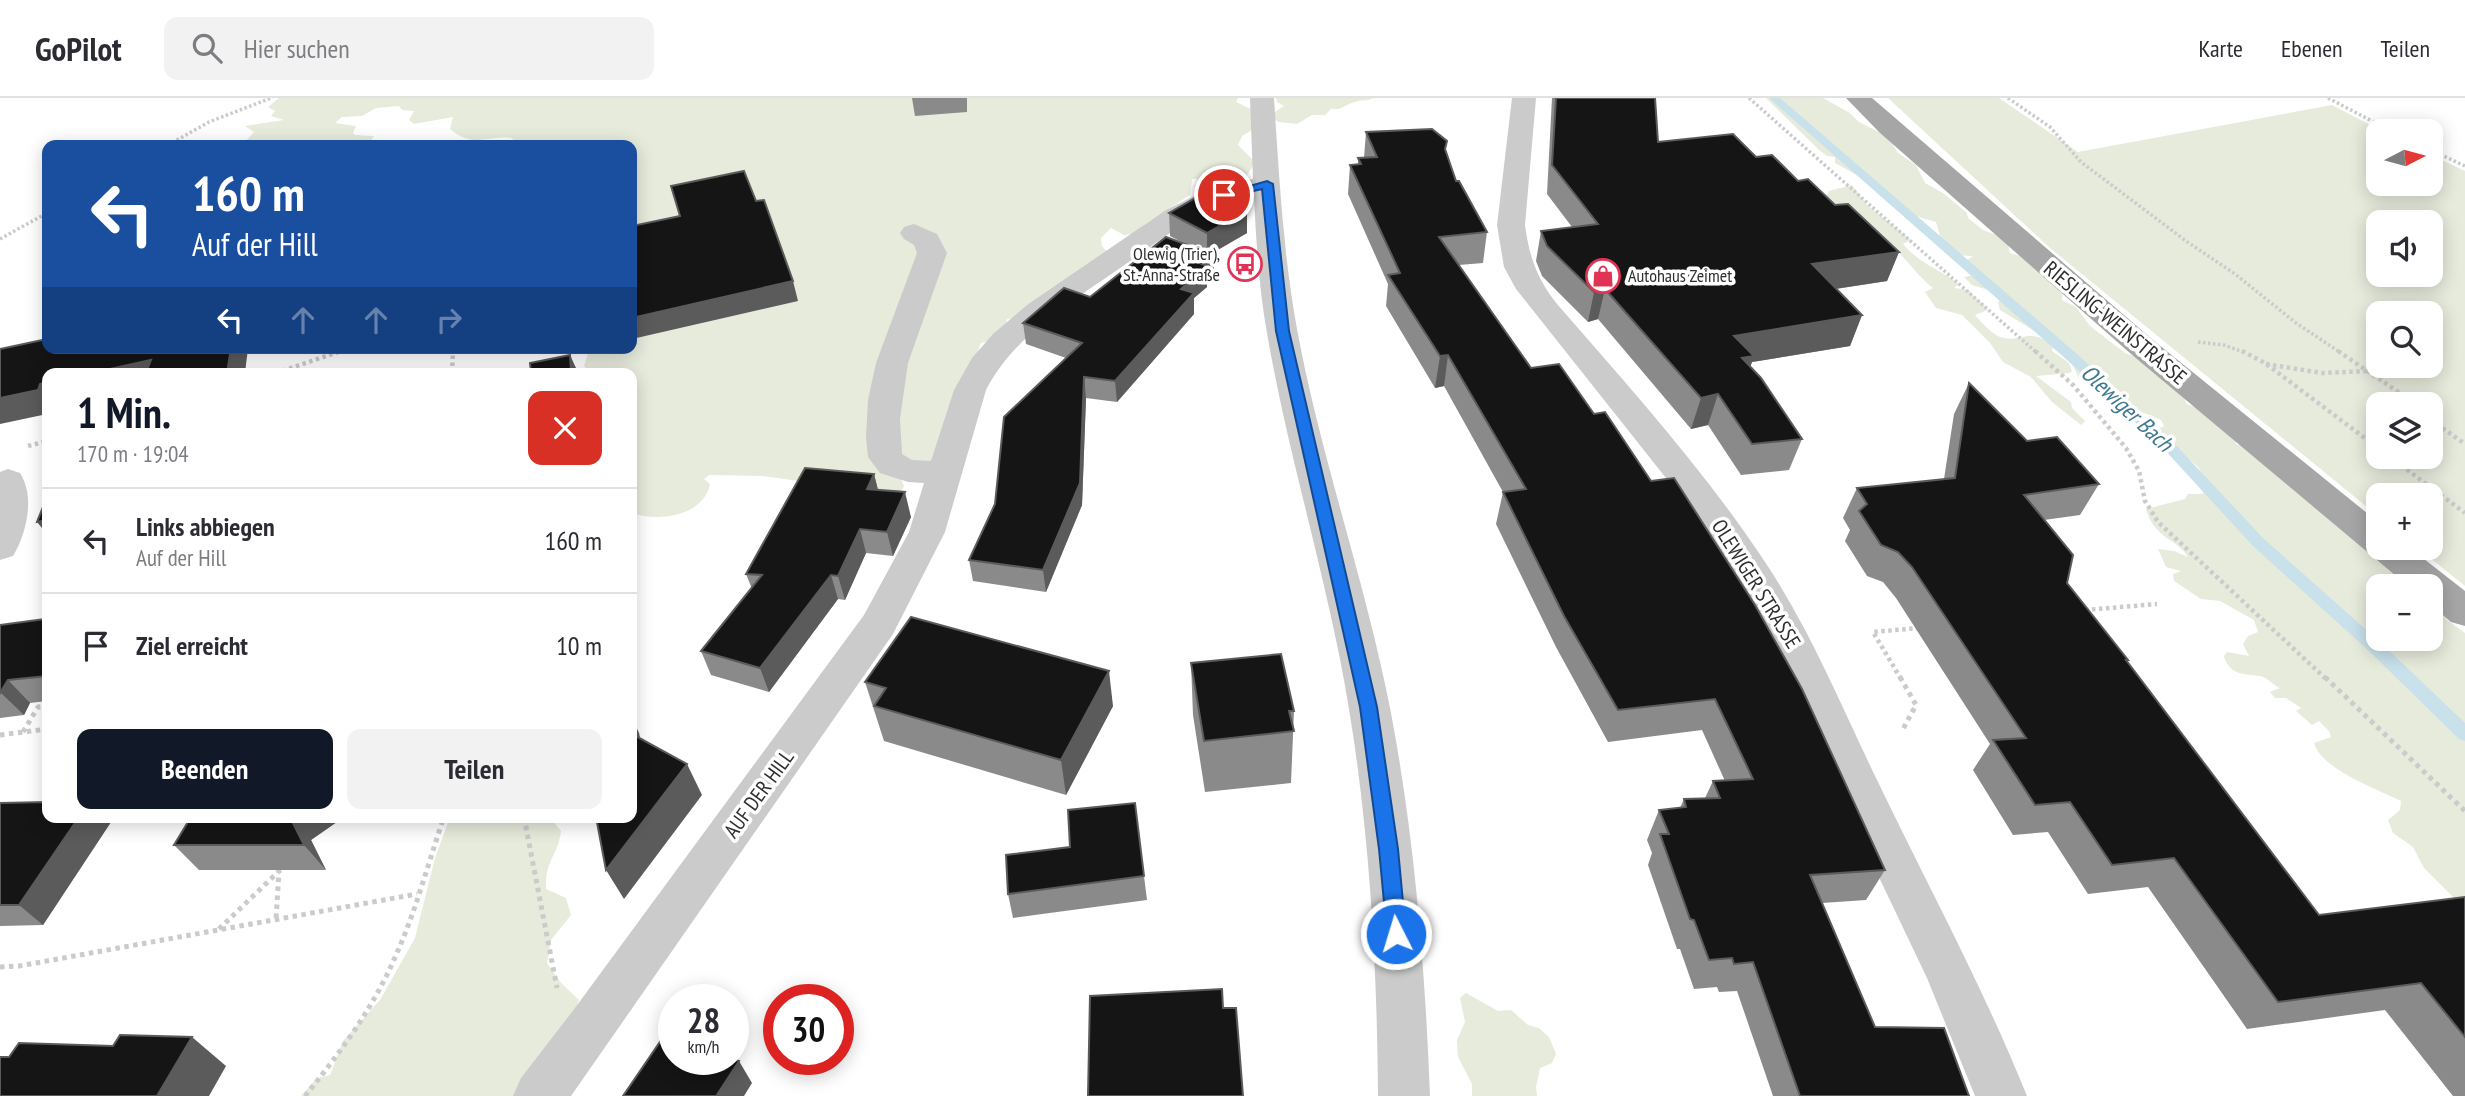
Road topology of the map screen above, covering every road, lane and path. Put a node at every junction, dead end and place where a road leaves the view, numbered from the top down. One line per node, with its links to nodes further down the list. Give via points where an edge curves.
1 (271, 98): 9 (path)
2 (1262, 98): 12 (street)
3 (1524, 98): 54 (street, OLEWIGER STRASSE, via 1524,131 1510,224 1523,276 1687,478 1783,623 1948,970)
4 (1749, 98): 43 (path, via 2073,385 2126,448 2158,522)
5 (1858, 98): 31 (main road, RIESLING-WEINSTRASSE, via 2142,347)
6 (2008, 98): 20 (path, via 2050,127 2075,156 2165,226)
7 (2328, 98): 8 (path)
8 (2368, 119)
9 (177, 140)
10 (2443, 156): 11 (path)
11 (2465, 166)
12 (1267, 184): 28 (street, AUF DER HILL, via 1210,199 1176,216 1004,341 983,365 970,390); 53 (street, via 1282,331 1368,707 1394,898)
13 (42, 216): 15 (path)
14 (914, 233): 28 (street, via 927,240 932,253 895,352 882,417 883,445 885,457 899,468)
15 (0, 239)
16 (2211, 341): 18 (path)
17 (333, 354): 19 (path)
18 (2265, 363): 21 (path, via 2322,373); 25 (path)
19 (291, 368)
20 (2366, 368)
21 (2366, 371)
22 (2380, 378): 23 (path)
23 (2399, 392)
24 (2443, 428): 26 (path)
25 (2366, 439)
26 (2465, 444)
27 (2406, 469): 30 (path)
28 (946, 473): 52 (street, AUF DER HILL, via 927,532 879,624)
29 (8, 481): 32 (street, via 12,500)
30 (2465, 513)
31 (2366, 531)
32 (0, 547)
33 (2401, 560): 36 (main road)
34 (2157, 604): 35 (path)
35 (2076, 611)
36 (2465, 612)
37 (1927, 628): 40 (path, via 1873,632 1916,705)
38 (42, 707): 41 (path)
39 (42, 730): 41 (path)
40 (1902, 731)
41 (22, 732): 42 (path)
42 (0, 735)
43 (2465, 811)
44 (441, 823): 46 (path)
45 (525, 823): 50 (path)
46 (417, 894): 47 (path); 51 (path, via 387,975)
47 (276, 920): 48 (path); 48 (path, via 279,871)
48 (218, 930): 49 (path)
49 (0, 967)
50 (558, 993)
51 (305, 1096)
52 (539, 1096)
53 (1404, 1096)
54 (2001, 1096)

